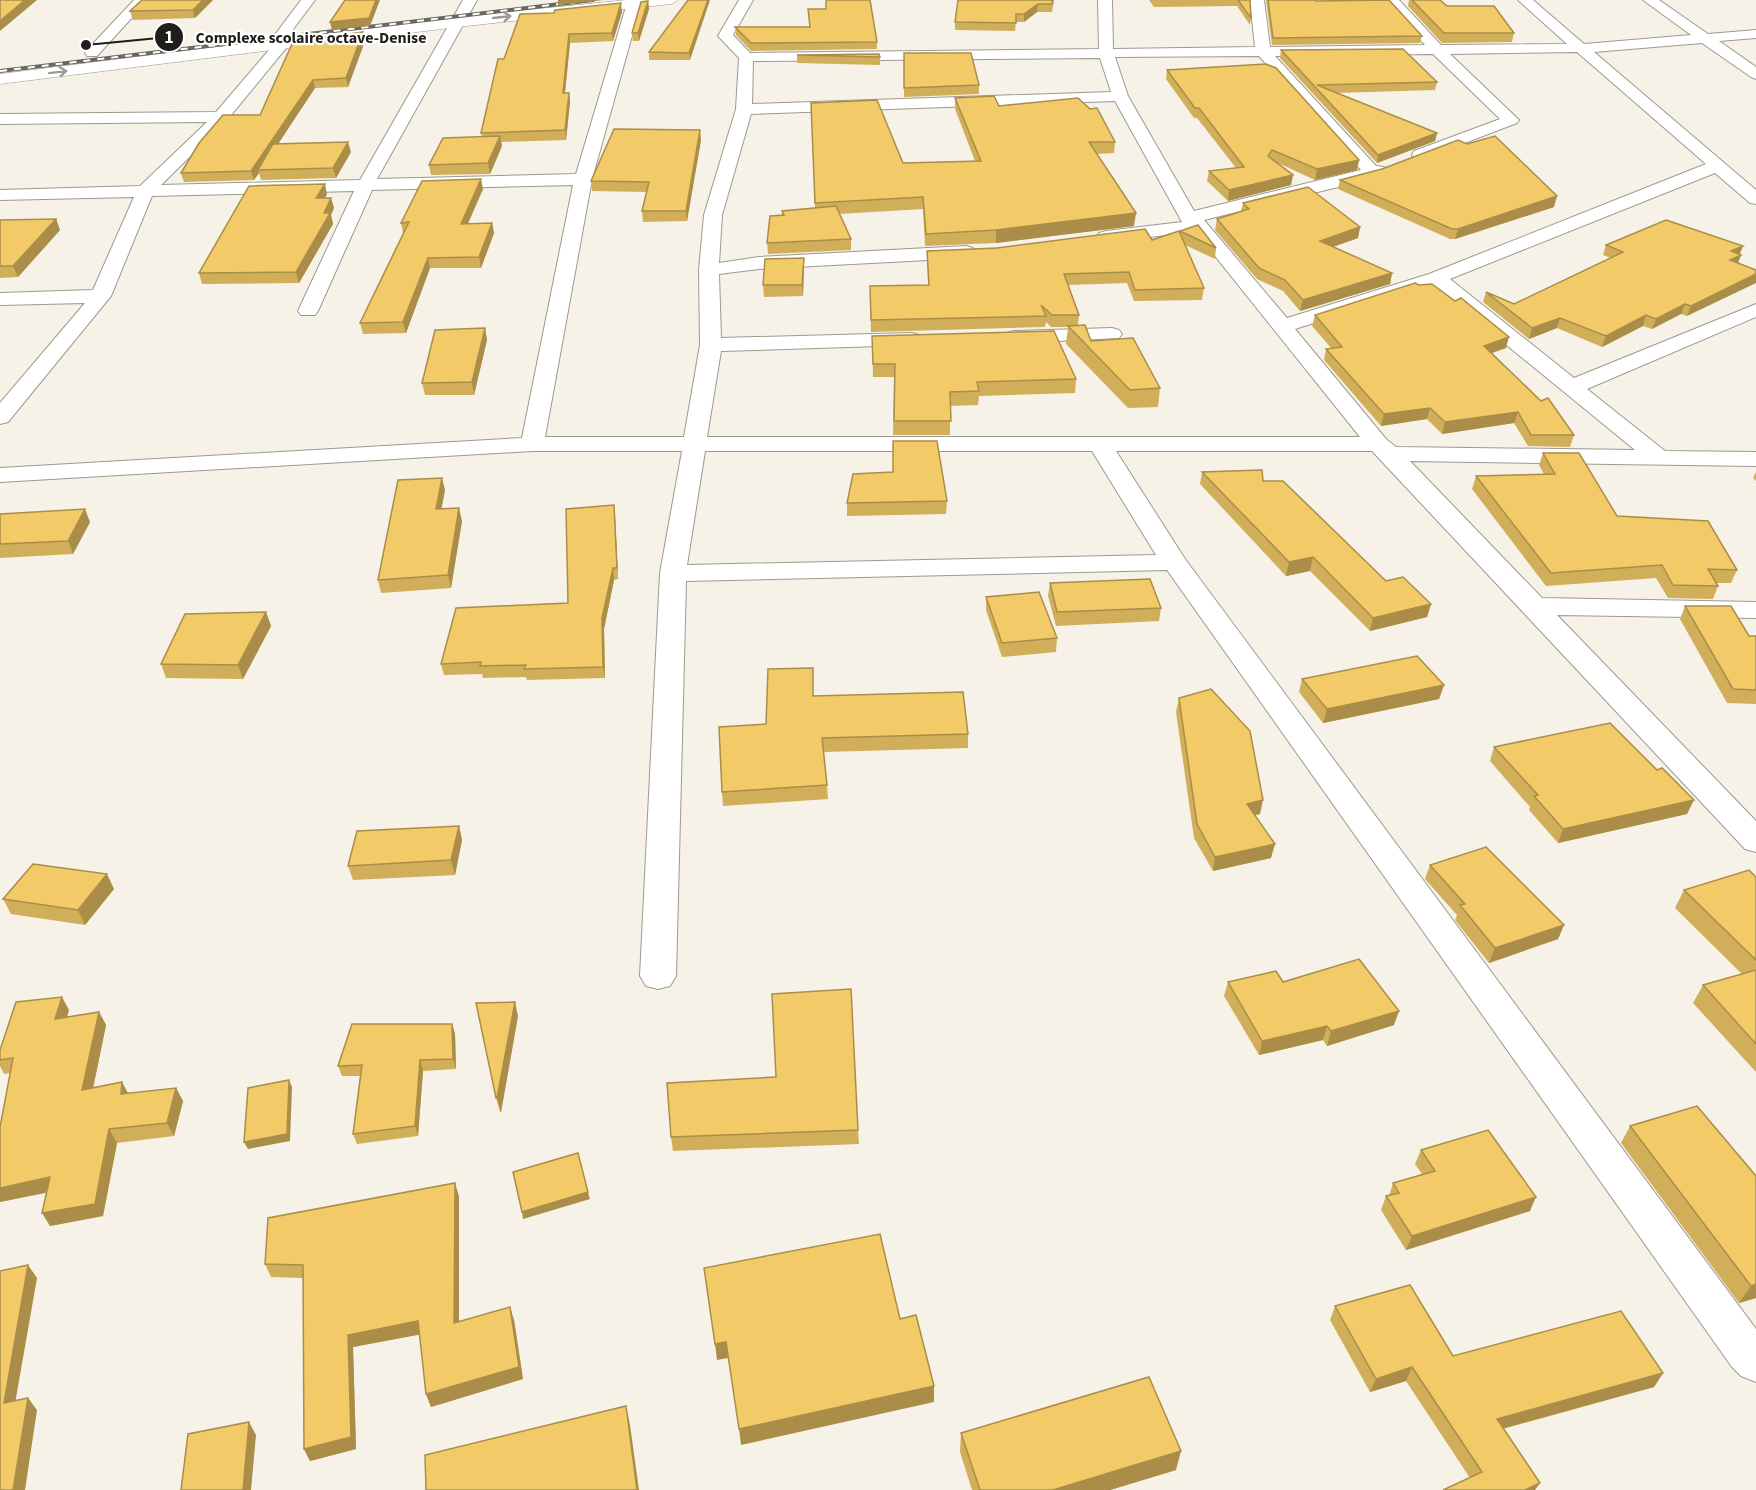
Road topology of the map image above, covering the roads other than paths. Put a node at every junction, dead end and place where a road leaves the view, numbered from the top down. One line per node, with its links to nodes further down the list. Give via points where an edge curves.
1 (141, 0): 19 (street)
2 (308, 0): 14 (street)
3 (532, 0): 12 (main road)
4 (671, 0): 11 (main road)
5 (746, 0): 21 (street, via 725,36)
6 (1105, 0): 20 (street)
7 (1257, 0): 17 (street)
8 (1392, 0): 18 (street)
9 (1525, 0): 16 (street)
10 (1650, 0): 15 (street)
11 (635, 1): 12 (main road, one-way to 11); 31 (street)
12 (464, 10): 14 (main road); 32 (street)
13 (1756, 34): 15 (street)
14 (284, 36): 19 (main road); 24 (main road, one-way to 14); 27 (street)
15 (1701, 38): 16 (street); 23 (street)
16 (1582, 48): 18 (street); 29 (street)
17 (1263, 51): 18 (street); 20 (street); 30 (street)
18 (1437, 51): 30 (street, via 1511,120)
19 (92, 53): 22 (main road)
20 (1106, 54): 21 (street); 25 (street)
21 (746, 57): 26 (street)
22 (0, 63)
23 (1756, 74)
24 (0, 79)
25 (1120, 96): 26 (street); 36 (street)
26 (744, 110): 39 (street, via 713,215)
27 (221, 117): 28 (street); 33 (street)
28 (0, 119)
29 (1717, 166): 35 (street); 40 (street)
30 (1373, 173): 36 (street)
31 (583, 178): 32 (street); 53 (street)
32 (366, 184): 33 (street); 44 (street)
33 (145, 191): 34 (street); 41 (street)
34 (0, 195)
35 (1756, 198)
36 (1194, 221): 37 (street); 45 (street)
37 (1087, 239)
38 (985, 251): 39 (street, via 759,263)
39 (709, 270): 49 (street)
40 (1436, 278): 45 (street); 50 (street)
41 (101, 296): 42 (street); 51 (street)
42 (0, 299)
43 (1756, 310): 50 (street)
44 (308, 311)
45 (1283, 326): 55 (street)
46 (1112, 334): 47 (street)
47 (994, 337)
48 (935, 339): 49 (street)
49 (711, 345): 54 (street)
50 (1572, 387): 56 (street)
51 (0, 417)
52 (1099, 443): 54 (street); 55 (street); 59 (street)
53 (532, 444): 54 (street); 58 (street)
54 (695, 444): 60 (street)
55 (1384, 449): 56 (street); 61 (street)
56 (1658, 457): 57 (street)
57 (1756, 459)
58 (0, 475)
59 (1174, 562): 60 (street); 67 (street)
60 (673, 573): 66 (street)
61 (1533, 606): 62 (street); 63 (street)
62 (1756, 610)
63 (1723, 807): 64 (street); 65 (street)
64 (1756, 807)
65 (1756, 842)
66 (658, 976)
67 (1756, 1361)

